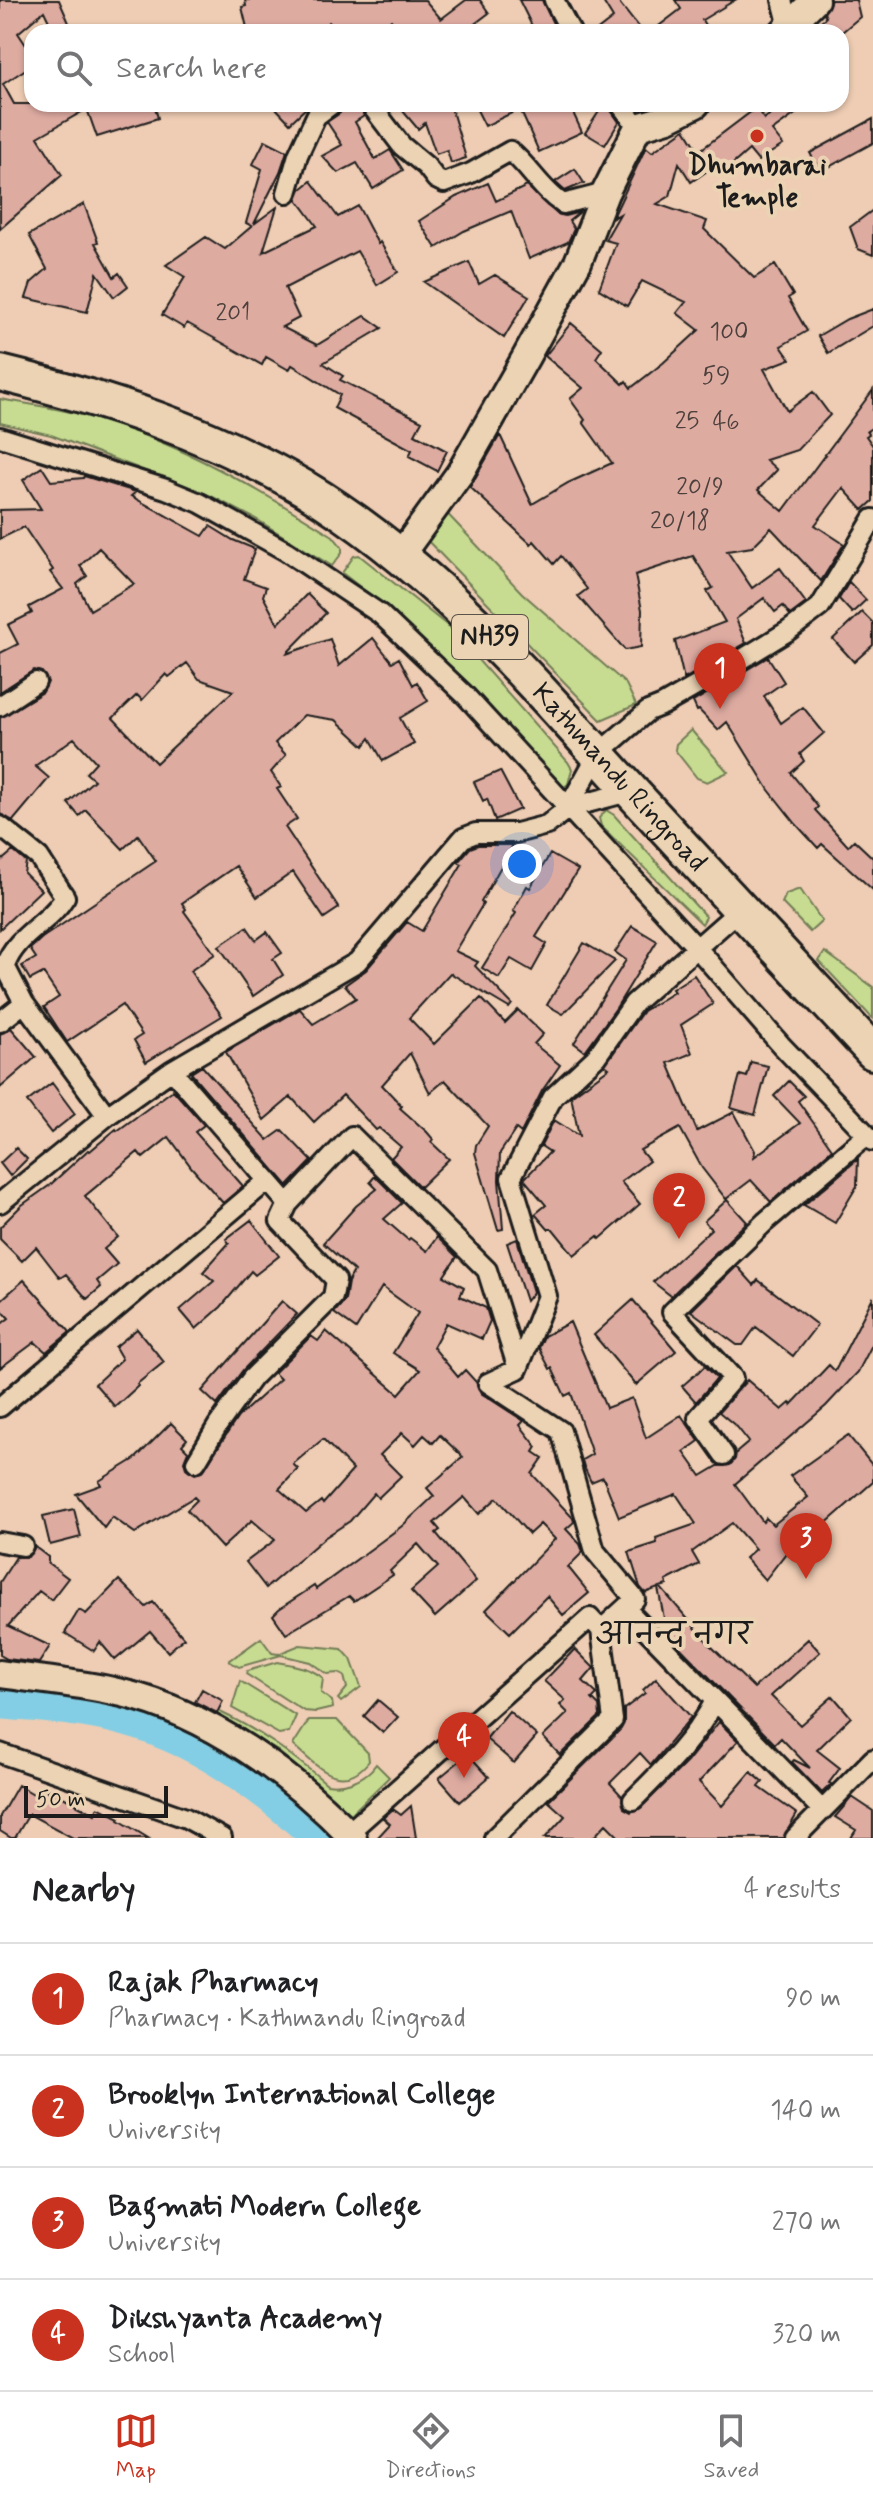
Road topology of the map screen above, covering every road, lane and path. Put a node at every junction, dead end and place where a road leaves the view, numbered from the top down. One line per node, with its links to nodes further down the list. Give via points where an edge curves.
1 (554, 0): 4 (street)
2 (782, 0): 5 (street)
3 (815, 0): 6 (street)
4 (567, 24)
5 (785, 24)
6 (792, 24)
7 (321, 112): 12 (street, via 298,155)
8 (376, 112): 13 (street, via 402,146 444,183 510,151 563,204)
9 (626, 112): 11 (street)
10 (680, 112): 11 (street)
11 (638, 127): 13 (street)
12 (287, 193)
13 (605, 193): 17 (street, via 578,262 526,357 460,473)
14 (0, 373): 17 (highway, Kathmandu Ringroad / NH39, via 73,391 214,441 307,490)
15 (0, 437): 22 (street, via 166,489 286,551 380,614 464,694)
16 (873, 519): 20 (street, via 820,607 731,666 648,711)
17 (399, 557): 20 (highway, Kathmandu Ringroad / NH39, via 486,632)
18 (36, 682): 19 (street)
19 (0, 706)
20 (598, 754): 21 (highway, Kathmandu Ringroad / NH39); 22 (street)
21 (632, 791): 22 (street); 24 (highway, Kathmandu Ringroad / NH39)
22 (568, 808): 25 (street); 29 (street, via 547,825 463,838 357,962)
23 (0, 826): 26 (street, via 39,857 65,897 9,955 5,966)
24 (742, 908): 25 (street); 28 (highway, Kathmandu Ringroad / NH39)
25 (697, 948): 31 (street); 35 (street, via 634,1003 596,1057 553,1097 511,1178 547,1296)
26 (24, 1003): 27 (street); 30 (street)
27 (0, 1022)
28 (873, 1052)
29 (172, 1070): 30 (street); 32 (street)
30 (107, 1116): 33 (street)
31 (870, 1138): 37 (street, via 765,1222 672,1312 733,1378 698,1418)
32 (267, 1181): 34 (street); 36 (street)
33 (0, 1203)
34 (288, 1204): 35 (street, via 352,1136 487,1270); 38 (street, via 280,1221 336,1280 333,1297 252,1378)
35 (518, 1369): 41 (street, via 488,1383 561,1431 595,1551 635,1599)
36 (0, 1407)
37 (724, 1455)
38 (196, 1462)
39 (0, 1542): 40 (street)
40 (23, 1546)
41 (626, 1609): 42 (street); 44 (street)
42 (601, 1630): 49 (street, via 590,1618); 51 (street, via 613,1720)
43 (0, 1674): 49 (street, via 84,1685 161,1705 266,1761)
44 (715, 1701): 47 (street, via 679,1753); 48 (street)
45 (0, 1753): 50 (street, via 186,1818)
46 (873, 1759): 48 (street)
47 (633, 1800)
48 (822, 1810): 52 (street)
49 (351, 1835)
50 (222, 1838)
51 (494, 1838)
52 (795, 1838)

